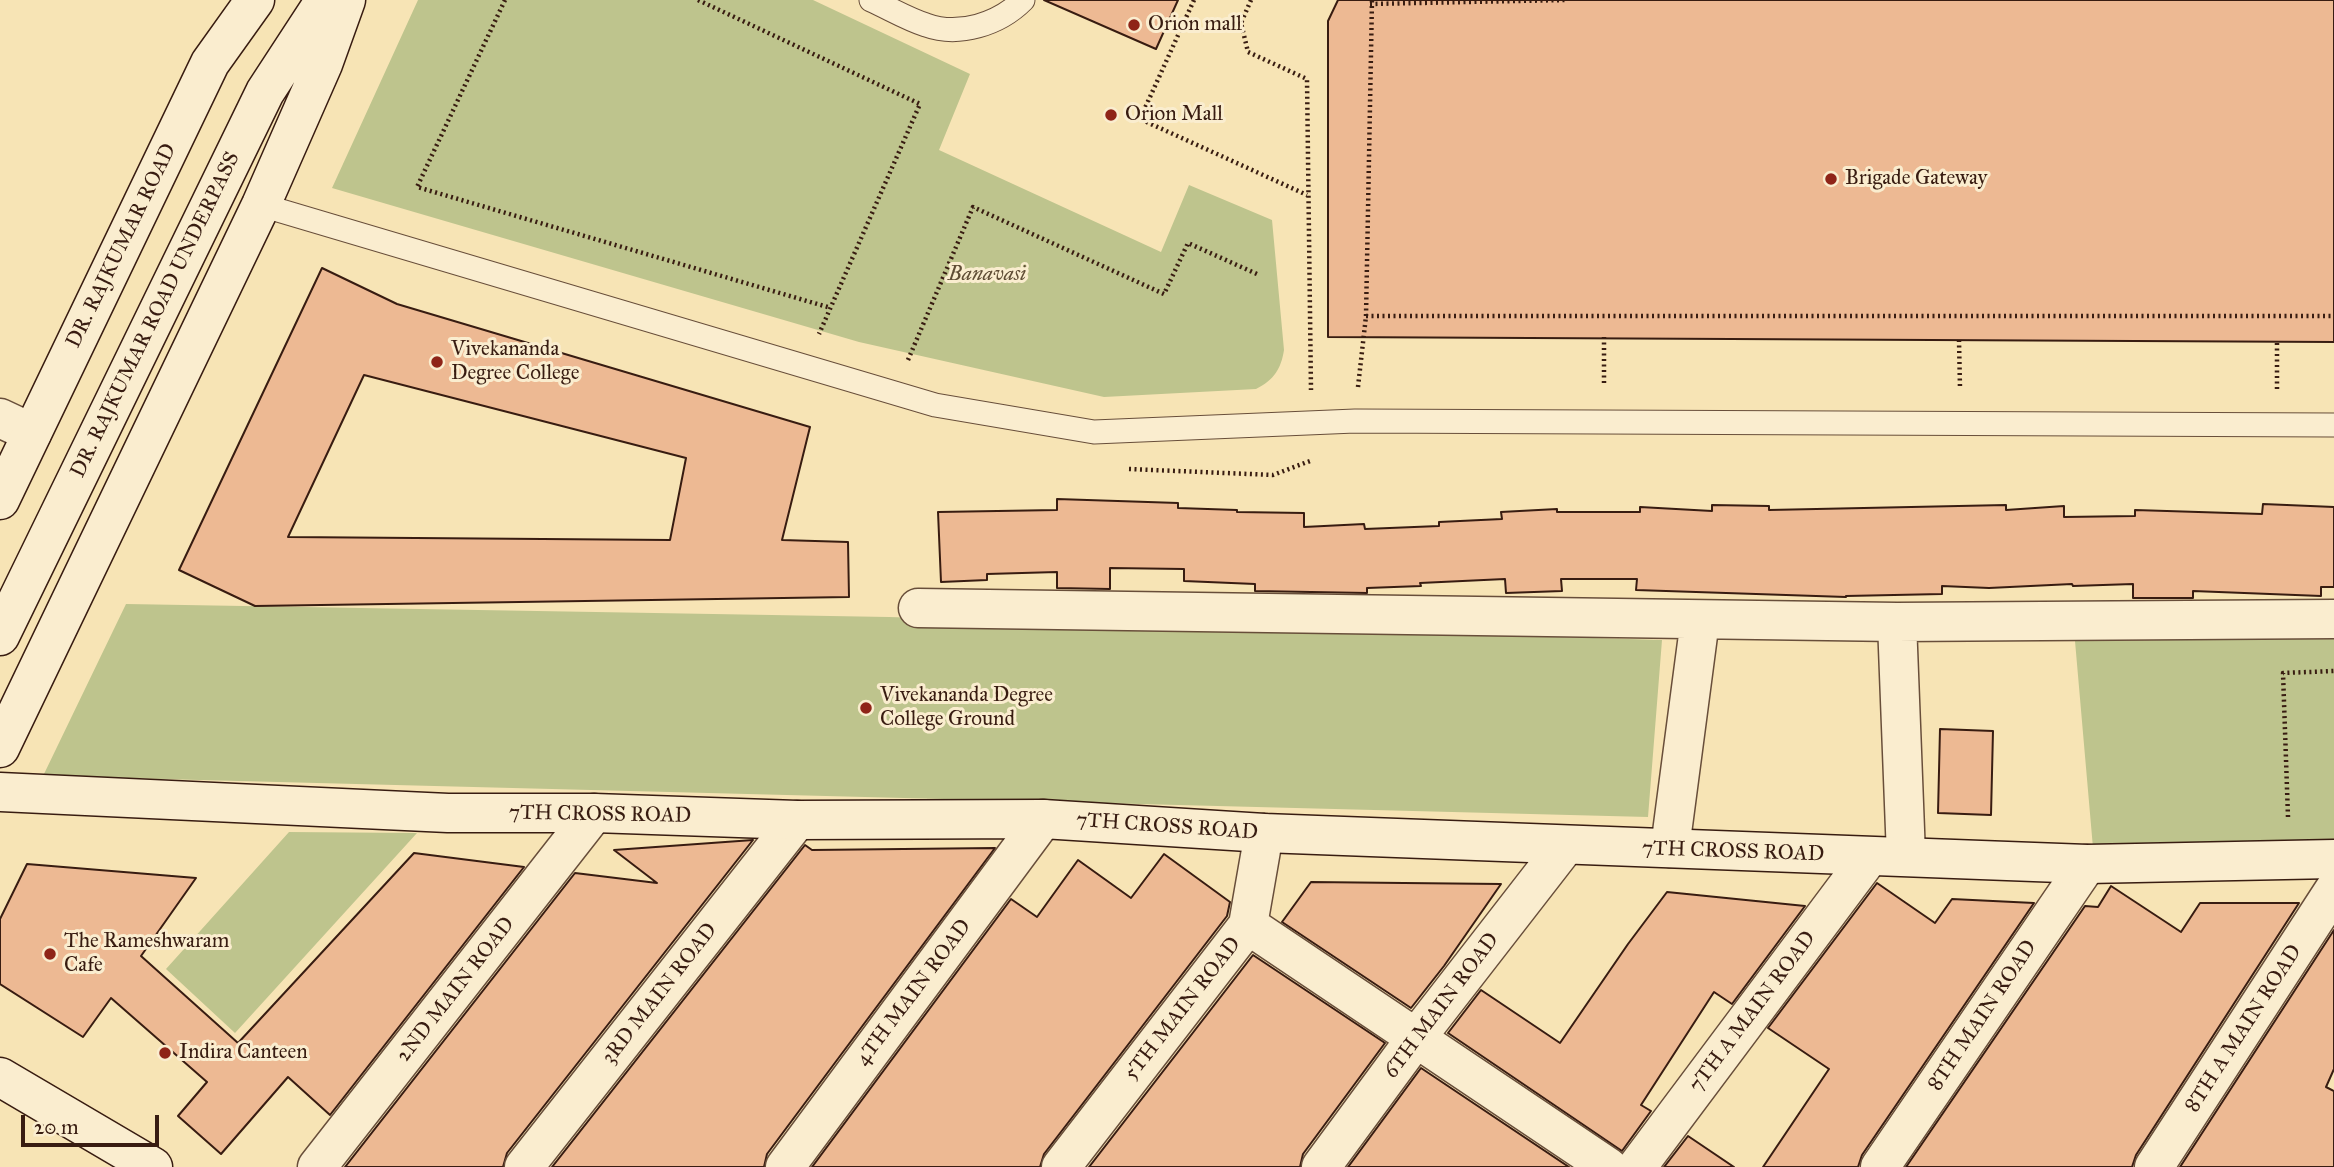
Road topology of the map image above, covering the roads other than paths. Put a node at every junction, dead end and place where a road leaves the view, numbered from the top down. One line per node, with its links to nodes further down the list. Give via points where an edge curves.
1 (256, 0): 7 (street, DR. RAJKUMAR ROAD, via 209,63)
2 (325, 0): 14 (street, DR. RAJKUMAR ROAD UNDERPASS, via 265,92)
3 (346, 0): 6 (street)
4 (871, 0): 5 (lane, via 928,26 947,29 984,24)
5 (1023, 0)
6 (261, 205): 8 (lane, via 935,405 1094,432 1311,422); 15 (street)
7 (16, 425): 9 (street, DR. RAJKUMAR ROAD)
8 (2334, 425)
9 (0, 500)
10 (918, 608): 12 (street)
11 (2334, 619): 13 (street)
12 (1700, 620): 13 (street); 22 (street)
13 (1897, 622): 23 (street)
14 (0, 636)
15 (0, 748)
16 (0, 792): 17 (street, 7TH CROSS ROAD, via 448,813)
17 (594, 814): 19 (street, 7TH CROSS ROAD); 31 (street, 2ND MAIN ROAD)
18 (1043, 819): 19 (street, 7TH CROSS ROAD); 20 (street, 7TH CROSS ROAD); 33 (street, 4TH MAIN ROAD)
19 (797, 820): 32 (street, 3RD MAIN ROAD)
20 (1264, 834): 21 (street, 7TH CROSS ROAD); 27 (street, 5TH MAIN ROAD)
21 (1565, 846): 22 (street, 7TH CROSS ROAD); 28 (street, 6TH MAIN ROAD)
22 (1670, 848): 23 (street, 7TH CROSS ROAD)
23 (1888, 856): 25 (street, 7TH CROSS ROAD); 37 (street, 7TH A MAIN ROAD)
24 (2334, 859): 25 (street, 7TH CROSS ROAD)
25 (2087, 864): 38 (street, 8TH MAIN ROAD)
26 (2334, 890): 39 (street, 8TH A MAIN ROAD)
27 (1248, 925): 28 (street); 34 (street, 5TH MAIN ROAD)
28 (1416, 1038): 35 (street, 6TH MAIN ROAD); 36 (street)
29 (0, 1077): 30 (street)
30 (153, 1167)
31 (317, 1167)
32 (524, 1167)
33 (785, 1167)
34 (1061, 1167)
35 (1321, 1167)
36 (1608, 1167)
37 (1637, 1167)
38 (1880, 1167)
39 (2154, 1167)

